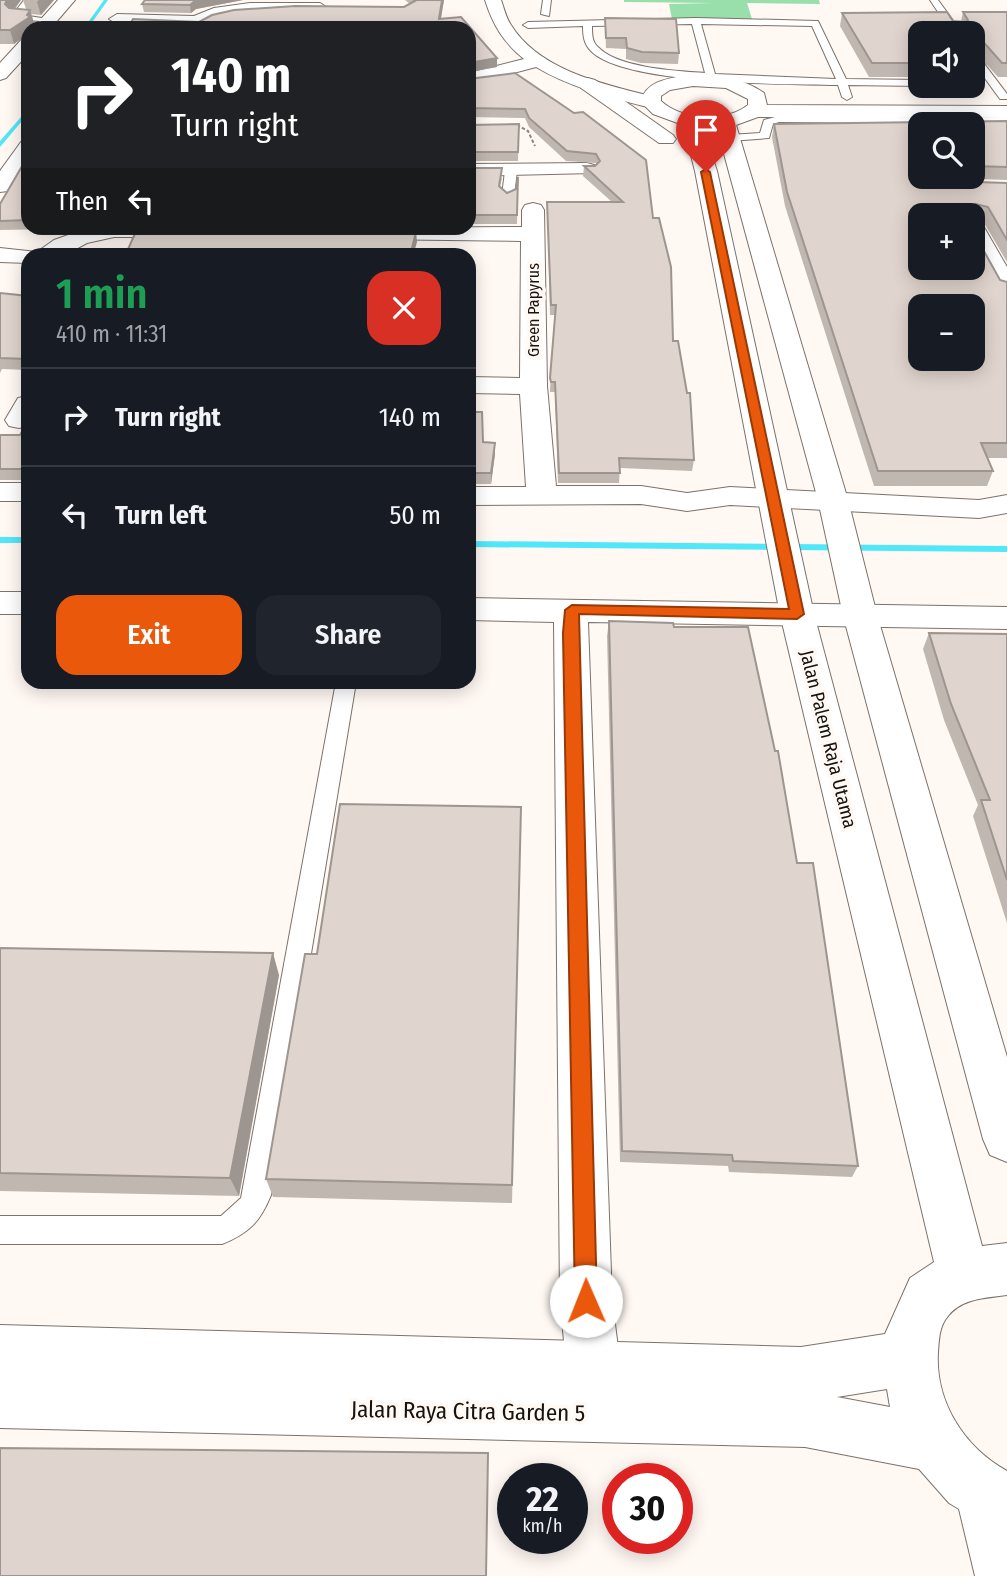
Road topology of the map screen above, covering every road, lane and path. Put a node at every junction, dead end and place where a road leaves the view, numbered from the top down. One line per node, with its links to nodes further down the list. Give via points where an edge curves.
1 (29, 0): 11 (lane, via 16,17)
2 (68, 0): 12 (street)
3 (131, 0): 13 (street)
4 (493, 0): 18 (street, via 503,29)
5 (547, 0): 9 (lane)
6 (934, 0): 16 (lane)
7 (244, 4): 8 (street); 14 (street)
8 (337, 8)
9 (534, 16): 10 (lane); 10 (lane); 27 (street, via 547,45 583,66)
10 (587, 19): 15 (lane); 20 (lane, via 587,38 597,53 617,62 644,69)
11 (33, 21)
12 (49, 21)
13 (116, 21)
14 (199, 21)
15 (696, 21): 20 (lane); 25 (lane, via 815,23)
16 (949, 21)
17 (21, 51): 21 (street)
18 (542, 63): 22 (street, via 512,74); 24 (street)
19 (985, 72): 26 (lane)
20 (710, 73): 25 (lane)
21 (0, 74)
22 (476, 78)
23 (908, 83): 25 (lane)
24 (587, 84): 27 (street); 40 (street)
25 (842, 84): 26 (street); 28 (street)
26 (1000, 93): 29 (street)
27 (655, 95): 28 (street, via 680,82 713,81 737,86); 32 (street, via 667,114)
28 (755, 104): 30 (street); 35 (street)
29 (945, 112)
30 (908, 114)
31 (908, 116): 35 (lane, via 779,119 768,122 765,136)
32 (691, 120): 35 (street); 40 (street, Jalan Palem Raja Utama)
33 (985, 120): 34 (lane)
34 (1007, 121)
35 (727, 130): 59 (street)
36 (21, 156): 41 (street)
37 (587, 169): 39 (street)
38 (476, 170): 39 (street)
39 (511, 171): 42 (lane)
40 (706, 172): 58 (street, Jalan Palem Raja Utama)
41 (0, 186)
42 (508, 196)
43 (476, 225): 53 (street, Green Papyrus, via 533,222)
44 (88, 235): 45 (street)
45 (57, 248)
46 (985, 249): 51 (street)
47 (0, 255): 48 (street)
48 (21, 256)
49 (0, 268): 50 (street)
50 (21, 268)
51 (1007, 288)
52 (476, 385): 53 (street, Green Papyrus)
53 (533, 386): 57 (street, Green Papyrus)
54 (0, 492): 55 (street)
55 (21, 492)
56 (476, 496): 57 (street)
57 (542, 497): 58 (street, via 641,495 687,502 730,496)
58 (772, 498): 59 (street); 61 (street, Jalan Palem Raja Utama)
59 (833, 500): 60 (street, via 979,509); 66 (street)
60 (1006, 504)
61 (793, 596): 65 (street); 66 (street); 71 (street, Jalan Palem Raja Utama)
62 (0, 603): 63 (street)
63 (21, 603)
64 (476, 608): 65 (street)
65 (572, 610): 74 (street, via 586,1301)
66 (860, 615): 67 (street); 69 (street)
67 (1007, 618)
68 (344, 689): 70 (lane, via 257,1195 250,1212 222,1230)
69 (1007, 1139)
70 (0, 1230)
71 (985, 1270): 73 (street, via 938,1288 919,1311)
72 (0, 1352): 74 (street)
73 (908, 1358): 74 (street, via 801,1375); 76 (street, via 917,1410)
74 (594, 1371)
75 (0, 1400): 76 (street, Jalan Raya Citra Garden 5, via 805,1419)
76 (933, 1443): 77 (street, via 958,1472)
77 (997, 1501): 78 (street)
78 (1004, 1576)

